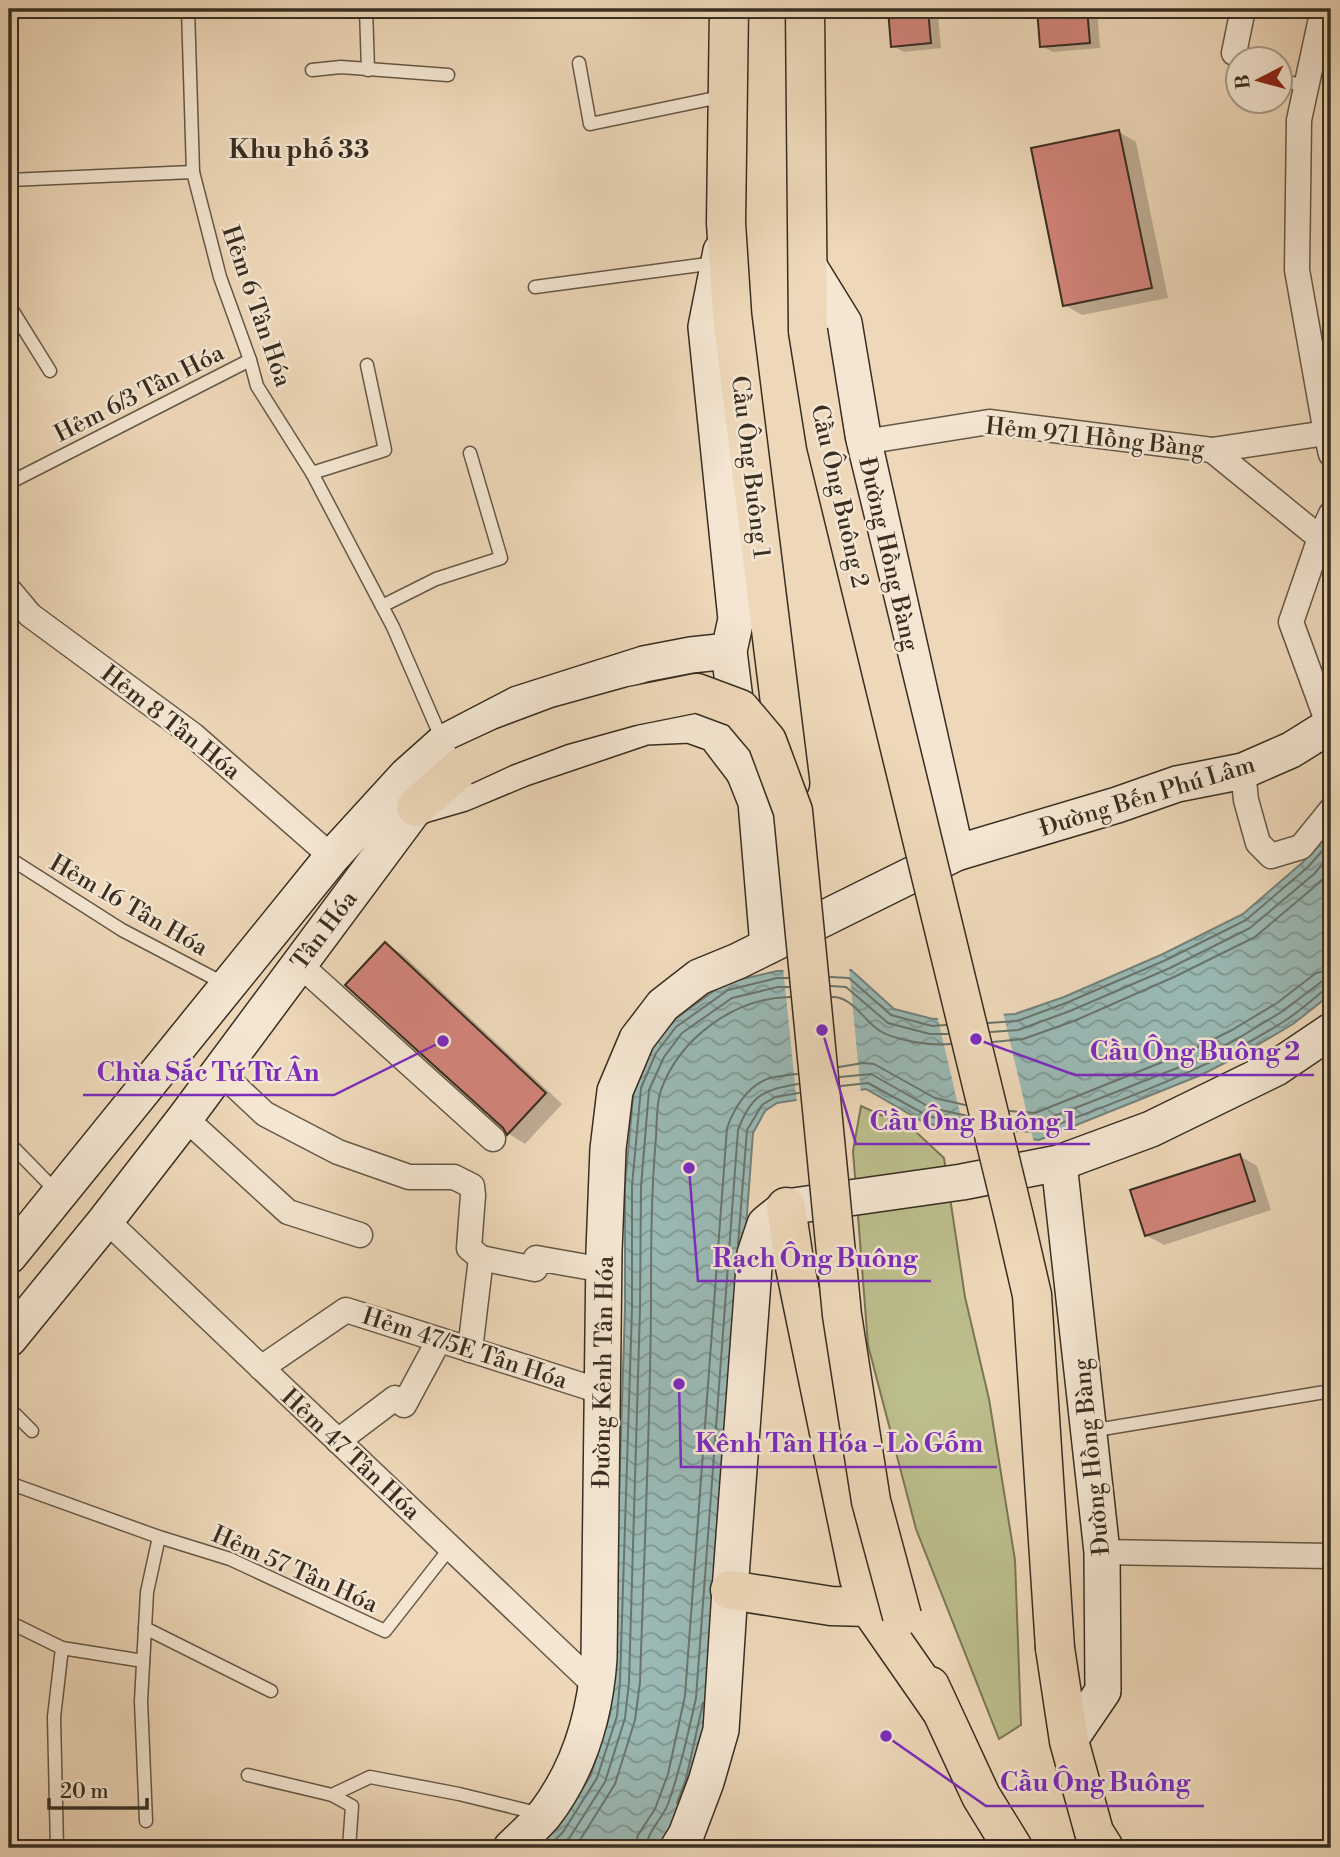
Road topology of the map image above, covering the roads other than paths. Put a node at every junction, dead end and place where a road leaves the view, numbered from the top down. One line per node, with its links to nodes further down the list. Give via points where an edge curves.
1 (117, 9): 2 (lane)
2 (190, 9): 16 (lane, Hẻm 6 Tân Hóa)
3 (366, 9): 11 (lane)
4 (730, 9): 15 (main road)
5 (805, 9): 20 (main road)
6 (1243, 9): 8 (street)
7 (1323, 9): 14 (street)
8 (1235, 46)
9 (579, 63): 15 (lane, via 590,124)
10 (312, 70): 11 (lane, via 341,66)
11 (368, 70): 12 (lane)
12 (448, 75)
13 (1294, 83): 14 (lane)
14 (1306, 86): 27 (street, via 1298,120 1297,270)
15 (728, 95): 18 (main road)
16 (193, 172): 17 (lane); 23 (lane, Hẻm 6 Tân Hóa, via 220,277)
17 (9, 180)
18 (726, 223): 19 (street); 43 (main road, Cầu Ông Buông 1, bridge, via 732,315)
19 (719, 263): 21 (lane); 36 (street, via 706,327)
20 (807, 263): 26 (street, Đường Hồng Bàng, via 844,323); 86 (main road, Cầu Ông Buông 2, bridge, via 808,331 825,444 1032,1295 1055,1648)
21 (535, 287)
22 (9, 305): 25 (lane)
23 (250, 360): 30 (lane, Hẻm 6 Tân Hóa, via 257,386); 31 (lane, Hẻm 6/3 Tân Hóa)
24 (367, 365): 30 (lane, via 385,450)
25 (50, 371)
26 (864, 442): 28 (street, Hẻm 971 Hồng Bàng, via 989,422); 44 (street, Đường Hồng Bàng)
27 (1329, 443): 28 (street, Hẻm 971 Hồng Bàng)
28 (1212, 450): 33 (street)
29 (470, 453): 35 (lane, via 501,558 436,579)
30 (312, 473): 35 (lane, Hẻm 6 Tân Hóa)
31 (9, 483)
32 (1331, 514): 33 (street)
33 (1320, 538): 37 (street, via 1292,622)
34 (9, 590): 46 (street, Hẻm 8 Tân Hóa, via 30,615 193,735)
35 (382, 606): 38 (lane, Hẻm 6 Tân Hóa)
36 (732, 635): 38 (street, Tân Hóa, via 691,654 518,704); 40 (street)
37 (1330, 725): 39 (street, Đường Bến Phú Lâm, via 1291,750)
38 (453, 754): 41 (main road); 43 (main road, bridge, via 504,747 560,726 697,693 740,709 767,741); 46 (street, Tân Hóa, via 406,776)
39 (1243, 771): 42 (street, via 1258,843 1271,856 1301,847); 44 (street, Đường Bến Phú Lâm, via 1177,784)
40 (750, 787): 41 (street, via 715,734 690,725 645,727); 47 (street)
41 (416, 807): 48 (street, Tân Hóa)
42 (1331, 810)
43 (793, 811): 79 (main road, Cầu Ông Buông 1, bridge, via 842,1315)
44 (956, 853): 47 (street, Đường Bến Phú Lâm)
45 (9, 858): 49 (lane, Hẻm 16 Tân Hóa, via 122,930)
46 (332, 858): 49 (street, Tân Hóa)
47 (768, 946): 62 (street, Đường Kênh Tân Hóa, via 699,978 663,1005 636,1040 615,1091)
48 (299, 964): 51 (street, Tân Hóa); 53 (street)
49 (228, 986): 56 (street, Tân Hóa)
50 (1331, 1031): 55 (street, via 1276,1068 1151,1129)
51 (219, 1071): 52 (street, Tân Hóa); 61 (street, via 265,1114 338,1152 409,1178 454,1177 472,1186 470,1248)
52 (186, 1118): 58 (street, Tân Hóa); 59 (street, via 288,1212)
53 (493, 1139)
54 (9, 1143): 56 (lane)
55 (1059, 1163): 57 (street); 71 (street, Đường Hồng Bàng)
56 (59, 1194): 60 (street, Tân Hóa)
57 (786, 1207): 78 (street, via 765,1224 755,1254); 79 (main road, via 859,1578)
58 (106, 1220): 63 (street, Tân Hóa); 66 (street, Hẻm 47 Tân Hóa)
59 (360, 1235)
60 (9, 1256)
61 (481, 1258): 62 (street, via 535,1269 536,1258); 65 (street)
62 (604, 1270): 68 (street, Đường Kênh Tân Hóa)
63 (9, 1339)
64 (439, 1340): 65 (street, Hẻm 47/5E Tân Hóa); 66 (street, Hẻm 47/5E Tân Hóa, via 346,1310); 72 (street, via 404,1405 394,1398)
65 (470, 1350): 68 (street, Hẻm 47/5E Tân Hóa)
66 (261, 1368): 72 (street, Hẻm 47 Tân Hóa)
67 (1331, 1391): 71 (lane)
68 (603, 1392): 84 (street, Đường Kênh Tân Hóa)
69 (9, 1408): 70 (lane)
70 (32, 1431)
71 (1089, 1431): 76 (street, Đường Hồng Bàng)
72 (338, 1441): 75 (street, Hẻm 47 Tân Hóa)
73 (9, 1483): 74 (lane, Hẻm 57 Tân Hóa)
74 (159, 1537): 75 (lane, Hẻm 57 Tân Hóa, via 230,1559 385,1632); 81 (lane)
75 (450, 1548): 84 (street, Hẻm 47 Tân Hóa)
76 (1102, 1552): 77 (street); 86 (street, Đường Hồng Bàng, via 1103,1691)
77 (1331, 1556)
78 (730, 1590): 79 (main road); 94 (street, via 721,1730 706,1782)
79 (885, 1612): 95 (main road)
80 (9, 1622): 82 (lane)
81 (145, 1628): 83 (lane); 85 (lane)
82 (61, 1648): 83 (lane); 91 (lane, via 54,1717)
83 (143, 1661): 90 (lane)
84 (597, 1687): 89 (street, Đường Kênh Tân Hóa, via 575,1766)
85 (271, 1691)
86 (1069, 1741): 96 (main road, via 1094,1832)
87 (248, 1775): 88 (lane)
88 (332, 1795): 89 (lane, via 370,1777); 92 (lane, via 352,1806)
89 (544, 1815): 93 (street, Đường Kênh Tân Hóa)
90 (146, 1821)
91 (57, 1848)
92 (349, 1848)
93 (511, 1848)
94 (678, 1848)
95 (1013, 1848)
96 (1104, 1848)

